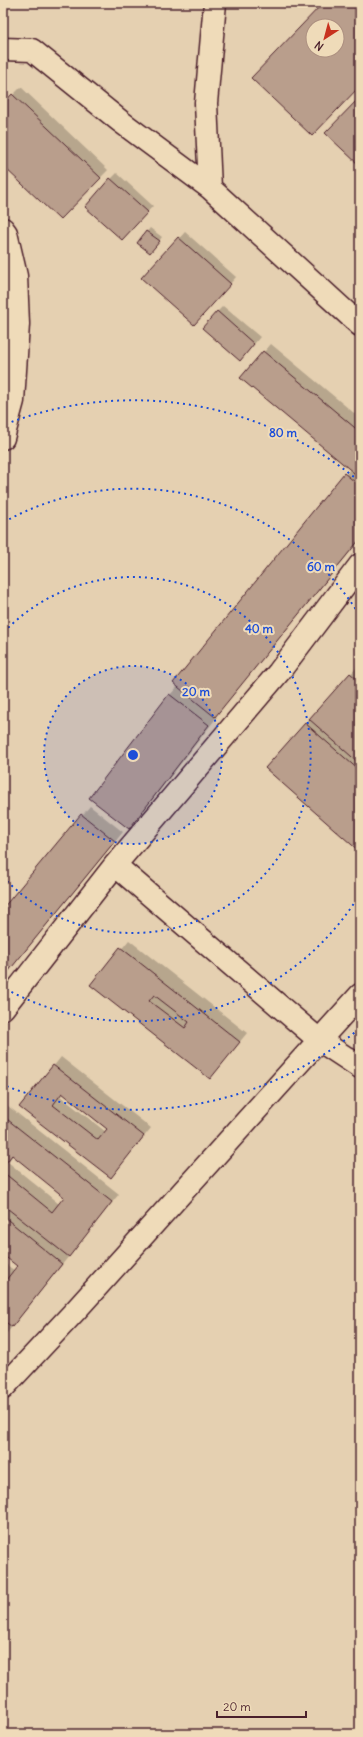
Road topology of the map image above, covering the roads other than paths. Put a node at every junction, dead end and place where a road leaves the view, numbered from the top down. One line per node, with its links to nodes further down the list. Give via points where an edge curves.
1 (215, 3): 3 (street, via 206,103)
2 (3, 49): 3 (street, via 32,50 120,121)
3 (210, 188): 5 (street)
4 (3, 229): 6 (street, via 16,276 18,324 13,401)
5 (360, 325)
6 (3, 438)
7 (360, 565): 8 (street, via 280,672)
8 (115, 865): 10 (street); 11 (street)
9 (360, 995): 11 (street)
10 (3, 1008)
11 (319, 1040): 12 (street); 13 (street)
12 (360, 1067)
13 (3, 1388)

